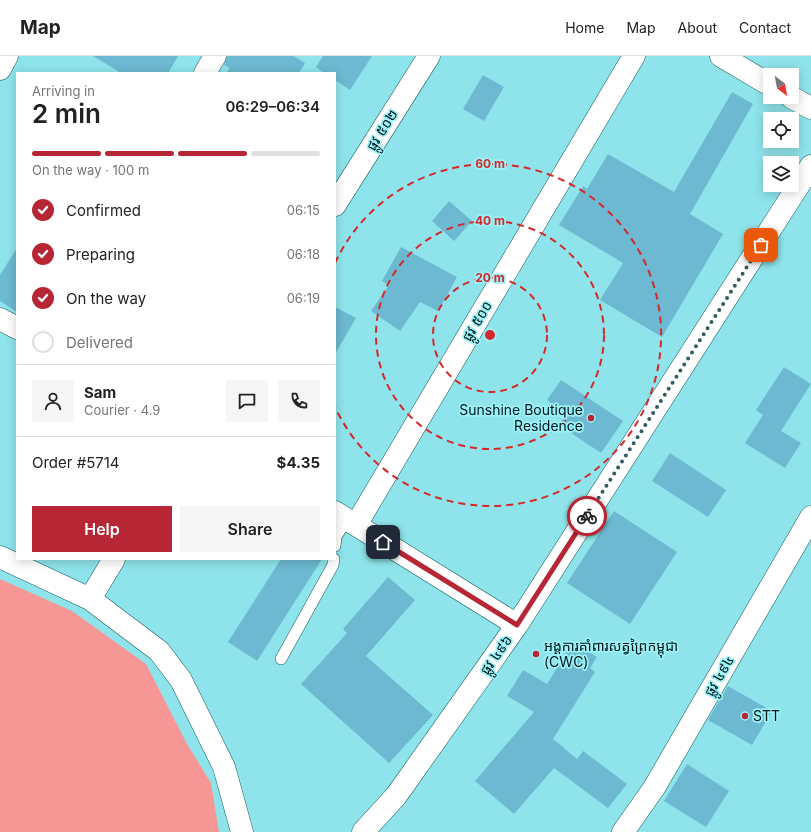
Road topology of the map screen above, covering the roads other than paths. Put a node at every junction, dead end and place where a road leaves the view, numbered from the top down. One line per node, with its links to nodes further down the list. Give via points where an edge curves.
1 (7, 56): 6 (street)
2 (215, 56): 7 (street)
3 (429, 56): 12 (street, ផ្លូវ ៥០២)
4 (634, 56): 16 (street, ផ្លូវ ៥០០)
5 (721, 56): 8 (street)
6 (0, 69)
7 (206, 72)
8 (763, 81)
9 (799, 101): 10 (street)
10 (811, 108)
11 (811, 166): 22 (street, ផ្លូវ ៤៩៦)
12 (336, 203)
13 (0, 319): 14 (street)
14 (16, 327)
15 (811, 517): 26 (street, ផ្លូវ ៤៩៤, via 654,788)
16 (346, 519): 17 (lane); 22 (street)
17 (336, 537)
18 (0, 557): 21 (street)
19 (113, 560): 21 (street)
20 (334, 560): 23 (lane)
21 (90, 599): 24 (street, via 159,651 180,680 224,767)
22 (517, 625): 25 (street, ផ្លូវ ៤៩៦, via 396,796)
23 (281, 659)
24 (242, 832)
25 (363, 832)
26 (623, 832)

